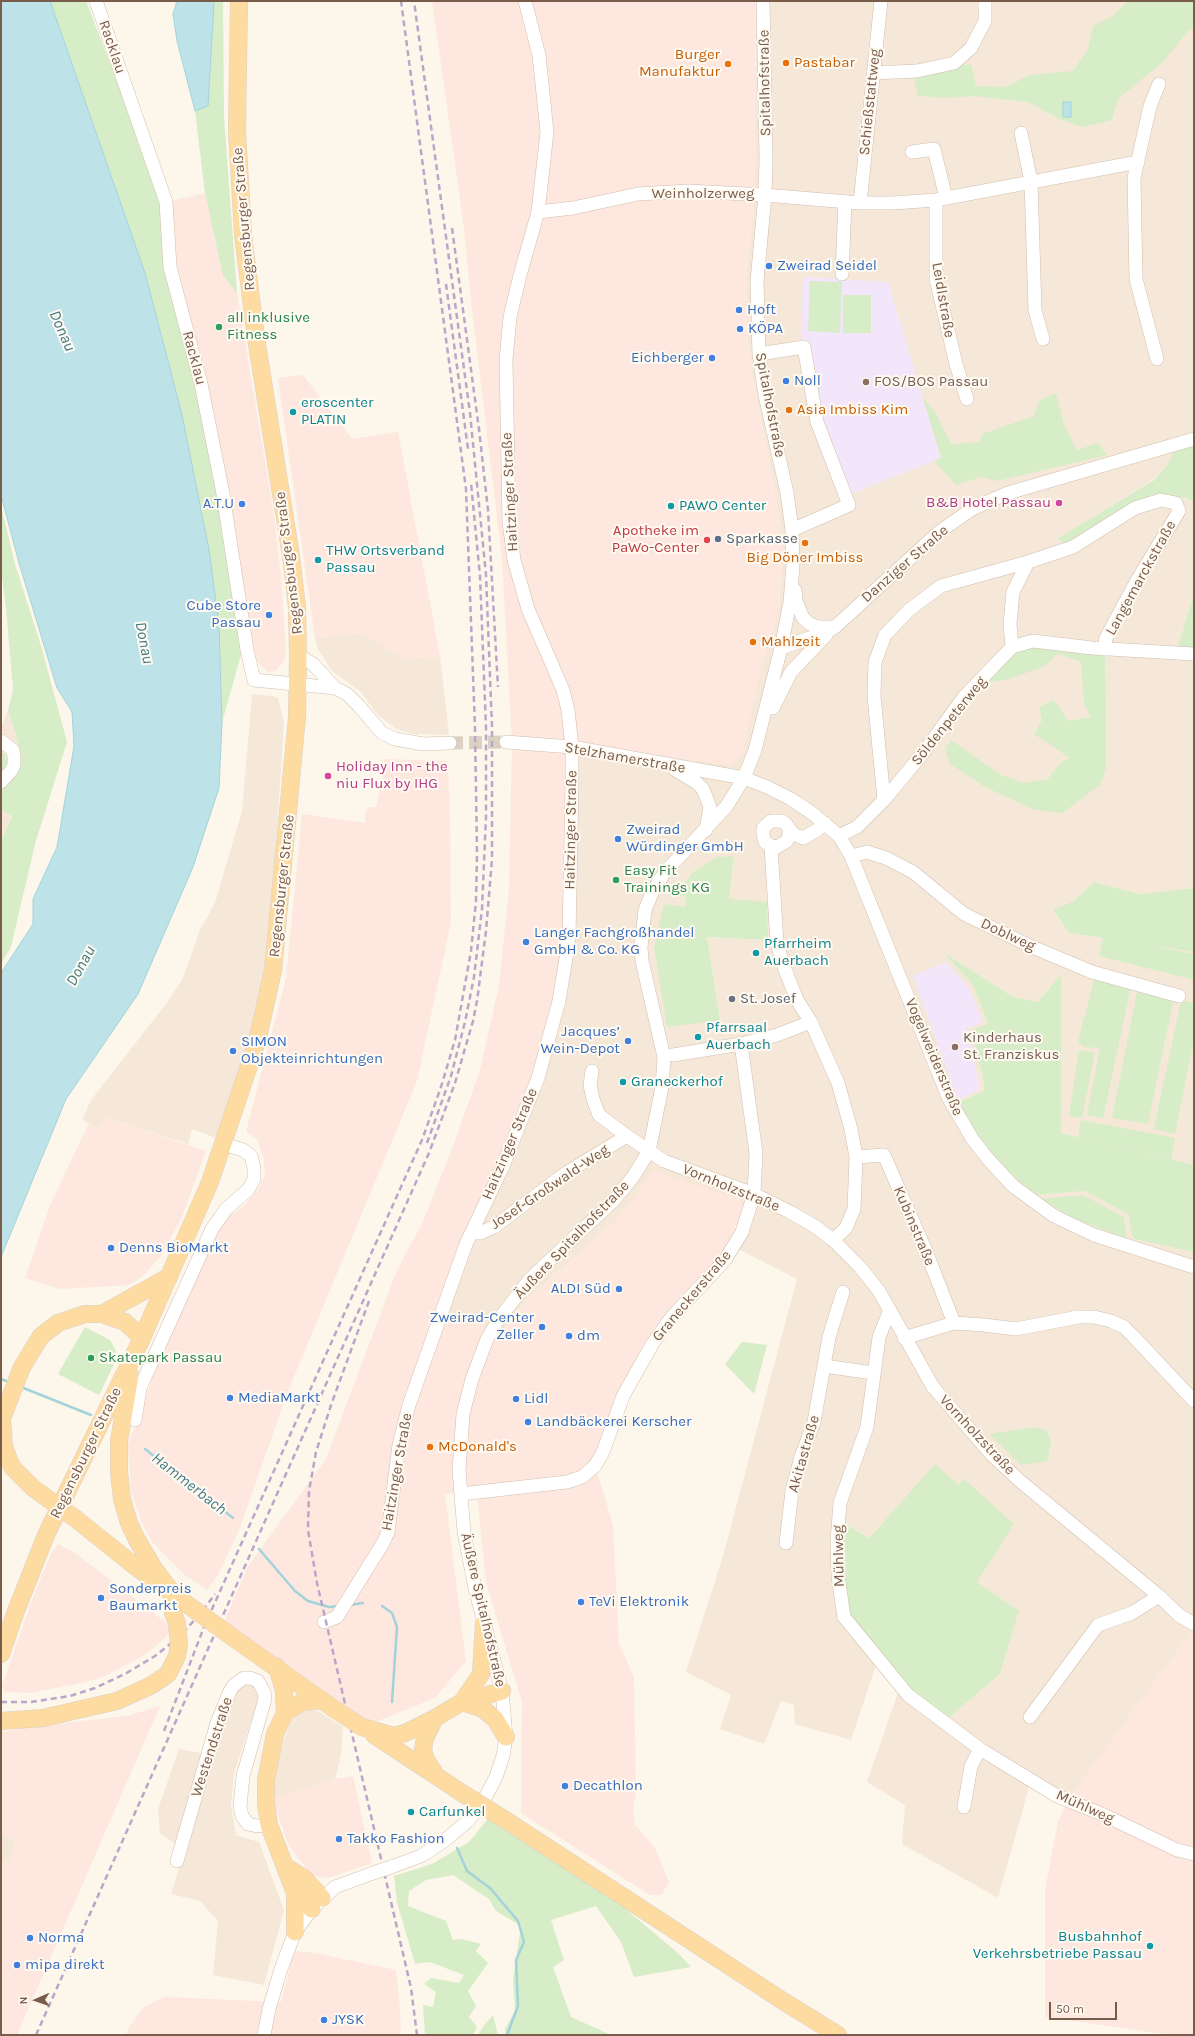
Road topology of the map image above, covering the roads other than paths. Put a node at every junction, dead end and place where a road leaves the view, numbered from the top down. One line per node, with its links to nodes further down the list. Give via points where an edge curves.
1 (96, 1): 33 (street, Racklau, via 166,202 170,267 201,384 222,488 254,680)
2 (239, 1): 32 (main road, Regensburger Straße, via 237,131 243,235 257,346 291,556 297,607)
3 (526, 1): 17 (street, Haitzinger Straße, via 539,55 547,132)
4 (763, 1): 13 (street, Spitalhofstraße)
5 (881, 1): 7 (street, Schießstattweg)
6 (985, 1): 7 (street, via 985,21 971,48 954,63 917,71)
7 (873, 73): 16 (street, Schießstattweg)
8 (1159, 84): 11 (street, via 1150,106)
9 (1021, 133): 12 (street)
10 (912, 152): 14 (street, via 934,149)
11 (1138, 162): 12 (street, Weinholzerweg); 21 (street, via 1134,178 1136,280)
12 (1031, 182): 14 (street, Weinholzerweg); 19 (street, via 1034,310)
13 (765, 195): 15 (street, Weinholzerweg); 17 (street, Weinholzerweg, via 688,191 638,194 573,208); 20 (street, Spitalhofstraße, via 757,281)
14 (941, 199): 16 (street, Weinholzerweg); 22 (street, Leidlstraße, via 936,278)
15 (845, 202): 16 (street, Weinholzerweg); 18 (street)
16 (860, 203)
17 (538, 212): 38 (street, Haitzinger Straße, via 510,317 506,360 509,522 514,560 528,608 563,690)
18 (842, 274)
19 (1043, 339)
20 (759, 354): 24 (street, Spitalhofstraße, via 765,395 789,500); 24 (street, via 804,347 817,422 849,505)
21 (1157, 359)
22 (967, 399)
23 (1194, 439): 27 (street, Danziger Straße, via 1008,493 972,509 939,532)
24 (792, 530): 26 (street, Spitalhofstraße)
25 (1028, 562): 28 (street, via 1013,592 1010,624); 30 (street, Langemarckstraße, via 1073,547 1135,508 1162,500 1176,503 1179,511 1136,582 1106,638); 43 (street, Langemarckstraße, via 941,586 909,610 885,635 874,662)
26 (793, 566): 27 (street, via 796,601 803,618 818,627); 29 (street, Spitalhofstraße, via 790,602)
27 (834, 627): 29 (street, Danziger Straße); 39 (street, via 791,672 779,693)
28 (1012, 646): 30 (street, via 1033,641); 43 (street, Söldenpeterweg, via 964,697)
29 (781, 648): 39 (street, Spitalhofstraße)
30 (1104, 649): 31 (street)
31 (1194, 654)
32 (298, 655): 33 (main road, Regensburger Straße); 34 (street, via 313,664)
33 (298, 685): 34 (street); 56 (main road, Regensburger Straße, via 293,772 273,970 257,1042)
34 (335, 688): 37 (street, via 347,694 382,733 395,739 423,744)
35 (1, 741): 42 (street, via 13,750 14,757 14,765)
36 (506, 742): 38 (street, Stelzhamerstraße)
37 (450, 743)
38 (572, 747): 40 (street, Stelzhamerstraße); 60 (street, Haitzinger Straße, via 569,936 559,1001 538,1078 502,1168)
39 (755, 750): 41 (street, Spitalhofstraße)
40 (668, 765): 41 (street, Stelzhamerstraße); 46 (street, via 703,789 710,807)
41 (744, 778): 44 (street, Vogelweiderstraße, via 791,799); 46 (street, Äußere Spitalhofstraße, via 726,807)
42 (1, 782)
43 (884, 800): 47 (street, Söldenpeterweg, via 857,827)
44 (824, 823): 45 (street, via 803,838 793,834); 47 (street, Vogelweiderstraße)
45 (789, 829): 48 (street, via 789,835 783,845); 48 (street, via 782,821 771,821 766,824 763,835 765,842)
46 (706, 830): 57 (street, Äußere Spitalhofstraße, via 664,873 652,893 642,928 642,961 664,1057 662,1087)
47 (839, 836): 49 (street, Vogelweiderstraße)
48 (771, 846): 51 (street, via 777,943 797,1000)
49 (851, 856): 50 (street, Doblweg, via 867,852 886,858 913,872 964,914 1030,946 1092,972); 62 (street, Vogelweiderstraße, via 949,1099 973,1140 989,1160 1013,1186 1054,1216 1094,1235)
50 (1179, 996)
51 (811, 1022): 52 (street, via 777,1035); 58 (street, via 838,1083)
52 (741, 1044): 53 (street); 59 (street, Graneckerstraße, via 756,1153)
53 (673, 1055)
54 (592, 1071): 55 (street, Josef-Großwald-Weg, via 590,1085 599,1116)
55 (627, 1136): 57 (street, Josef-Großwald-Weg); 60 (street, Josef-Großwald-Weg, via 566,1172 494,1227 480,1234)
56 (224, 1144): 63 (main road, Regensburger Straße); 75 (street, Regensburger Straße, via 243,1150 251,1156 254,1180 248,1190 226,1209 212,1229 140,1388)
57 (649, 1151): 59 (street, Vornholzstraße, via 664,1161); 78 (street, Äußere Spitalhofstraße, via 633,1177 614,1200 530,1279 487,1339 472,1379 463,1414 459,1470)
58 (856, 1157): 61 (street, via 854,1208 846,1228); 67 (street, Kubinstraße, via 884,1155)
59 (754, 1194): 61 (street, Vornholzstraße, via 816,1227); 78 (street, Graneckerstraße, via 742,1232 725,1260 671,1318 640,1364 623,1396 603,1452 595,1466 582,1477 567,1482)
60 (472, 1233): 82 (street, Haitzinger Straße, via 409,1405 399,1445 388,1532 384,1543 337,1617)
61 (833, 1240): 65 (street, Vornholzstraße, via 860,1267)
62 (1194, 1267)
63 (169, 1277): 66 (main road); 68 (main road, Regensburger Straße)
64 (843, 1292): 71 (street, Akitastraße, via 836,1310)
65 (890, 1310): 69 (street, Vornholzstraße); 72 (street, Mühlweg, via 879,1338)
66 (102, 1314): 68 (main road, via 125,1322); 74 (main road, via 85,1314 58,1324 41,1336 22,1367)
67 (954, 1323): 69 (street); 73 (street, via 1016,1329 1078,1317 1111,1321 1124,1327)
68 (142, 1338): 70 (main road, Regensburger Straße)
69 (904, 1338): 80 (street, Vornholzstraße, via 933,1387 992,1455)
70 (133, 1358): 81 (main road, via 119,1442 122,1499 137,1540); 85 (main road, Regensburger Straße, via 46,1535)
71 (824, 1366): 72 (street); 79 (street, Akitastraße, via 814,1422 792,1491)
72 (873, 1373): 96 (street, Mühlweg, via 867,1426 840,1503 838,1576 844,1618 908,1696)
73 (1194, 1401)
74 (1, 1420): 77 (main road, via 4,1448 12,1467)
75 (135, 1420)
76 (1, 1470): 77 (main road)
77 (33, 1488): 81 (main road, bridge, via 136,1567)
78 (461, 1494): 83 (street, Äußere Spitalhofstraße, via 464,1532)
79 (786, 1543)
80 (1159, 1596): 84 (street, Vornholzstraße, via 1180,1616); 91 (street, via 1132,1613 1098,1625)
81 (174, 1604): 86 (main road, bridge, via 195,1610); 93 (main road, bridge, via 179,1644 177,1656 168,1674 152,1686 117,1701 43,1718)
82 (324, 1622)
83 (484, 1623): 87 (street, Äußere Spitalhofstraße); 88 (main road, via 481,1674)
84 (1194, 1624)
85 (1, 1654)
86 (277, 1667): 89 (main road); 90 (main road, via 284,1691)
87 (502, 1691): 88 (main road); 95 (street, Äußere Spitalhofstraße)
88 (462, 1702): 92 (main road); 95 (main road, via 483,1709 494,1719)
89 (327, 1704): 90 (main road, via 302,1702); 94 (main road, bridge)
90 (285, 1713): 99 (main road, via 274,1734 266,1780)
91 (1030, 1717)
92 (435, 1718): 94 (main road, via 394,1736); 97 (main road, via 425,1738 423,1750 426,1760)
93 (1, 1720)
94 (362, 1727): 97 (main road)
95 (506, 1737): 104 (street, Äußere Spitalhofstraße, bridge, via 496,1777 469,1820 444,1841 416,1859 336,1887)
96 (980, 1749): 98 (street, via 971,1766); 100 (street, Mühlweg, via 1058,1796 1177,1850)
97 (437, 1775): 107 (main road, bridge)
98 (964, 1807)
99 (269, 1825): 101 (street, Westendstraße, via 248,1824 242,1816 240,1806 243,1776 264,1699 264,1692 258,1681 244,1678 230,1691 217,1723); 102 (main road)
100 (1194, 1854)
101 (177, 1861)
102 (286, 1866): 103 (main road); 104 (main road, via 304,1878)
103 (295, 1893): 104 (main road); 105 (main road)
104 (317, 1904): 105 (street, Äußere Spitalhofstraße)
105 (295, 1932): 106 (street, Äußere Spitalhofstraße, via 283,1962)
106 (264, 2035)
107 (838, 2035)

